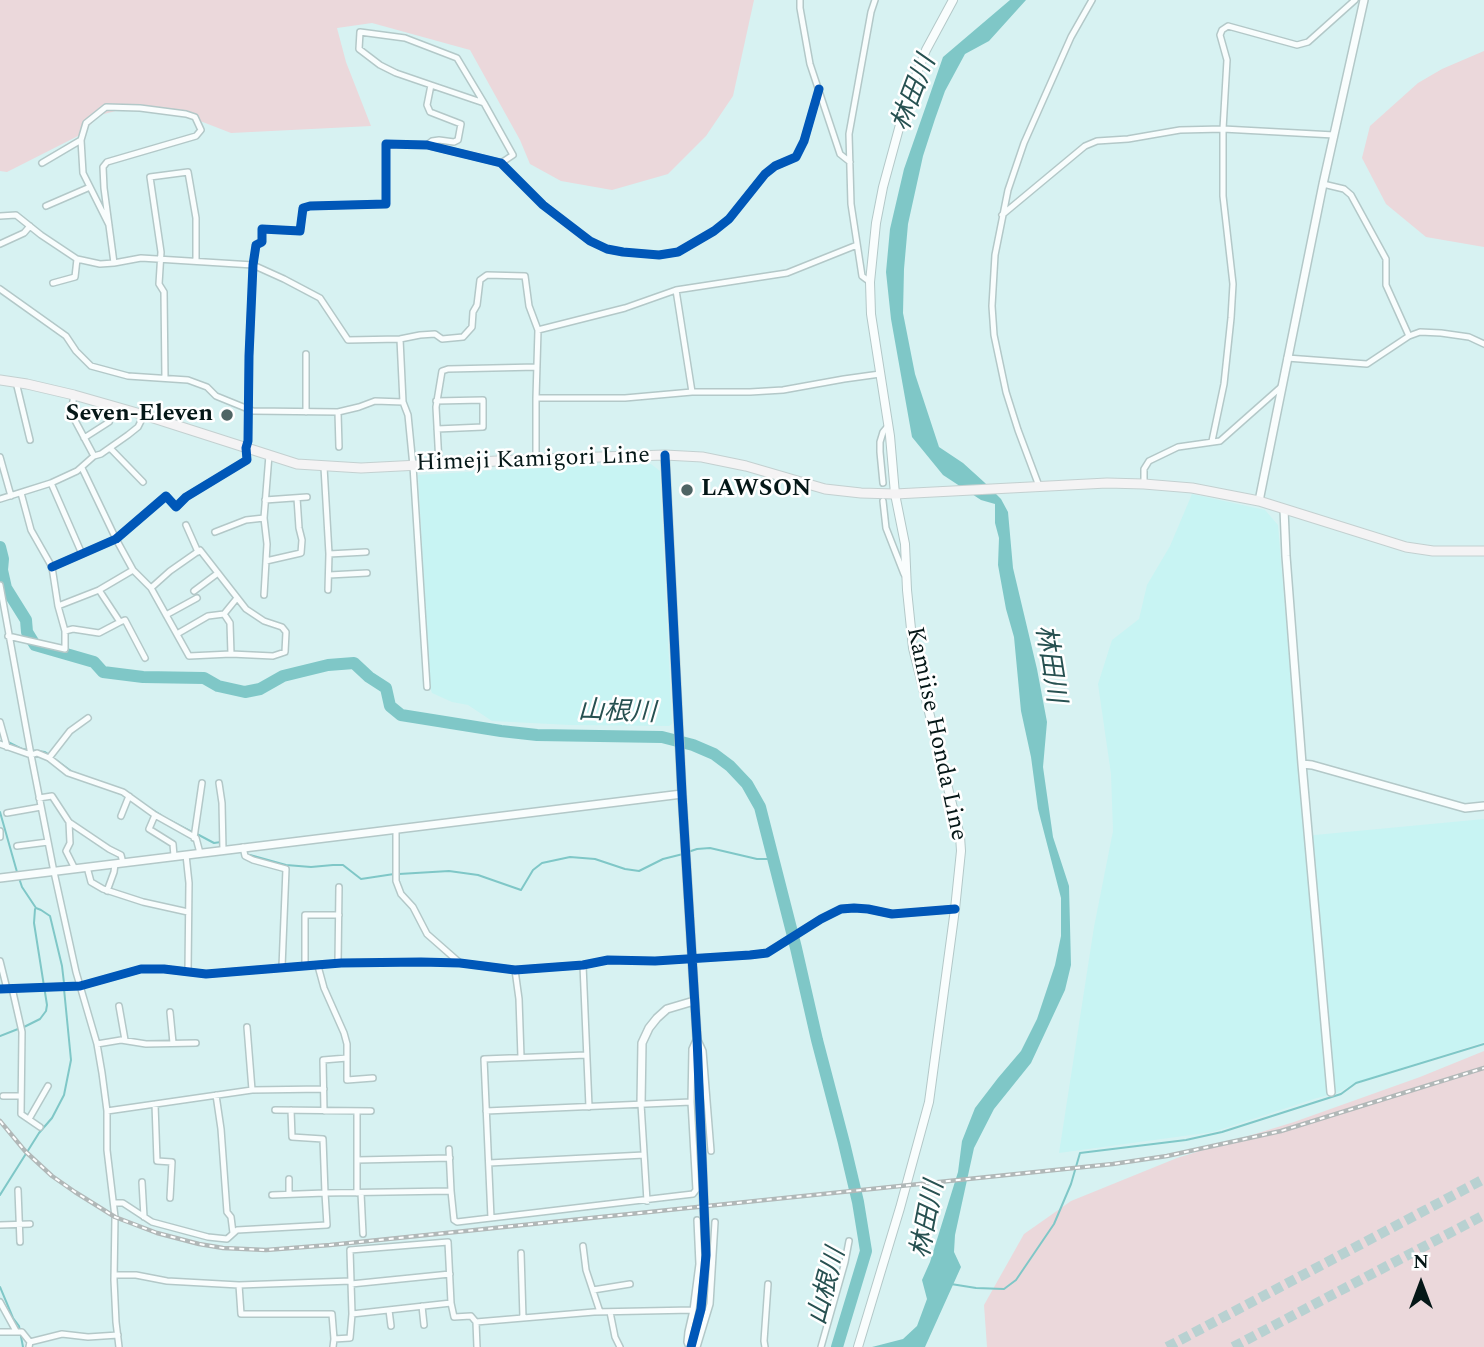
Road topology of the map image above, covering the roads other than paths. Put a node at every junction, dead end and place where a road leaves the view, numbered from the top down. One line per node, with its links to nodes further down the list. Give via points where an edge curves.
1 (800, 0): 8 (street, via 810,64)
2 (875, 0): 14 (street, via 849,134)
3 (953, 0): 32 (main road, Kamiise Honda Line, via 907,99 883,187)
4 (1092, 0): 20 (street, via 1040,104)
5 (1355, 0): 10 (street, via 1297,46 1228,26 1222,30 1227,60)
6 (1364, 0): 11 (street)
7 (431, 85): 9 (street); 9 (street, via 380,65 359,49 360,32 405,38 457,58); 13 (street, via 426,105 430,112 461,127 458,140)
8 (819, 89): 14 (street, via 840,154); 16 (street, via 796,157 765,174 729,219 678,252 623,252 590,241 543,205)
9 (484, 103): 16 (street, via 513,155)
10 (1223, 129): 11 (street); 20 (street, via 1097,141); 61 (street, via 1223,196 1233,284 1224,384)
11 (1334, 135): 17 (street)
12 (81, 140): 15 (street); 18 (street, via 83,173); 22 (street, via 86,123 106,107 186,114 195,117 201,130 196,136 107,162 103,167)
13 (427, 145): 16 (street); 30 (street, via 386,144 386,204 303,208 300,230 262,229)
14 (849, 162): 25 (street)
15 (42, 163)
16 (501, 163)
17 (1323, 184): 36 (street, via 1351,195 1386,259 1387,285); 40 (street)
18 (90, 187): 19 (street); 22 (street)
19 (46, 206)
20 (1002, 215): 78 (street, via 995,254 994,335 1006,392)
21 (0, 216): 23 (street, via 16,215)
22 (109, 225): 29 (street)
23 (30, 226): 24 (street); 26 (street)
24 (0, 244)
25 (858, 245): 32 (street, via 862,276); 34 (street, via 787,273)
26 (77, 259): 29 (street); 31 (street, via 75,277)
27 (161, 259): 28 (street); 28 (street, via 150,177 188,172 196,218); 29 (street); 43 (street)
28 (196, 261): 30 (street)
29 (114, 263)
30 (253, 265): 37 (street, via 320,298 348,340); 52 (street)
31 (52, 282)
32 (870, 282): 42 (main road, Kamiise Honda Line)
33 (0, 289): 43 (street, via 66,336 91,366 128,376)
34 (676, 290): 35 (street); 47 (street)
35 (538, 330): 37 (street, via 528,306 525,276 487,275 480,280 472,327 463,337 442,339 435,334); 41 (street)
36 (1409, 336): 38 (street, via 1441,332); 40 (street, via 1367,364)
37 (400, 339): 51 (street)
38 (1484, 344)
39 (306, 354): 53 (street)
40 (1287, 358): 46 (street)
41 (537, 367): 49 (street); 50 (street, via 442,371)
42 (880, 374): 47 (street, via 783,390); 57 (main road, Kamiise Honda Line)
43 (165, 378): 52 (street, via 207,387 216,396)
44 (0, 380): 45 (main road, Himeji Kamigori Line)
45 (16, 382): 48 (main road, Himeji Kamigori Line); 60 (street)
46 (1281, 387): 61 (street, via 1220,441); 87 (street)
47 (692, 392): 49 (street)
48 (74, 395): 55 (main road, Himeji Kamigori Line); 59 (street, via 71,413)
49 (536, 398): 69 (street)
50 (436, 401): 58 (street); 58 (street, via 483,400 483,427)
51 (403, 402): 54 (street, via 375,401); 71 (street)
52 (247, 409): 53 (street); 64 (street)
53 (306, 412): 54 (street)
54 (338, 412): 62 (street)
55 (144, 415): 63 (street, via 138,427); 64 (main road, Himeji Kamigori Line)
56 (109, 422): 59 (street)
57 (888, 426): 75 (street, via 880,442); 80 (main road, Kamiise Honda Line)
58 (437, 429): 70 (street)
59 (84, 438): 67 (street)
60 (30, 440)
61 (1212, 441): 77 (street, via 1178,447 1149,461)
62 (339, 447)
63 (110, 448): 67 (street); 74 (street)
64 (246, 448): 65 (main road, Himeji Kamigori Line); 92 (street, via 247,460 176,507 166,496)
65 (269, 455): 72 (main road, Himeji Kamigori Line); 85 (street)
66 (665, 455): 69 (main road, Himeji Kamigori Line); 80 (main road, Himeji Kamigori Line, via 746,466 825,489); 129 (street)
67 (94, 456): 73 (street)
68 (0, 457): 81 (street)
69 (536, 459): 70 (main road, Himeji Kamigori Line)
70 (439, 465): 71 (main road, Himeji Kamigori Line)
71 (413, 466): 72 (main road, Himeji Kamigori Line); 120 (street)
72 (324, 467): 97 (street)
73 (82, 468): 76 (street); 92 (street)
74 (143, 482)
75 (883, 482)
76 (51, 483): 79 (street); 96 (street)
77 (1144, 484): 78 (main road, Himeji Kamigori Line); 87 (main road, Himeji Kamigori Line)
78 (1039, 486): 80 (main road, Himeji Kamigori Line)
79 (21, 493): 81 (street); 99 (street, via 31,530)
80 (895, 494): 104 (main road, Kamiise Honda Line, via 905,544)
81 (11, 496): 84 (street)
82 (307, 497): 83 (street)
83 (298, 498): 85 (street); 98 (street, via 301,553)
84 (0, 499)
85 (265, 500): 89 (street)
86 (883, 501): 104 (street, via 886,528)
87 (1259, 501): 88 (main road, Himeji Kamigori Line)
88 (1284, 509): 93 (main road, Himeji Kamigori Line, via 1406,547); 126 (street)
89 (264, 518): 91 (street); 98 (street)
90 (186, 525): 94 (street)
91 (215, 532)
92 (116, 539): 96 (street); 100 (street)
93 (1484, 551)
94 (198, 552): 101 (street); 106 (street)
95 (366, 552): 97 (street)
96 (82, 554): 99 (street)
97 (328, 554): 103 (street)
98 (266, 561): 109 (street)
99 (52, 567): 111 (street)
100 (133, 570): 106 (street); 107 (street)
101 (218, 573): 110 (street); 113 (street)
102 (367, 573): 103 (street)
103 (329, 575): 108 (street)
104 (906, 581): 156 (main road, Kamiise Honda Line, via 913,648 960,836)
105 (0, 586): 117 (street)
106 (151, 588): 113 (street)
107 (99, 590): 111 (street); 114 (street)
108 (328, 590)
109 (264, 595)
110 (237, 598): 112 (street); 118 (street, via 254,616 282,627 285,652 273,656)
111 (58, 606): 115 (street)
112 (224, 614): 116 (street, via 208,616); 118 (street, via 230,623)
113 (166, 615): 116 (street)
114 (120, 622): 115 (street, via 99,633); 119 (street, via 125,620)
115 (65, 631): 117 (street, via 65,649)
116 (177, 634): 118 (street, via 189,656)
117 (9, 636): 124 (street)
118 (231, 654)
119 (145, 658)
120 (427, 687)
121 (89, 718): 125 (street, via 70,731)
122 (0, 722): 123 (street)
123 (3, 745): 124 (street)
124 (31, 755): 125 (street, via 37,752); 131 (street)
125 (49, 758): 130 (street, via 68,773)
126 (1301, 764): 132 (street, via 1465,808); 188 (street)
127 (202, 783): 141 (street)
128 (219, 783): 145 (street)
129 (682, 794): 138 (street); 159 (street)
130 (129, 796): 135 (street); 136 (street)
131 (39, 798): 133 (street); 137 (street, via 52,796)
132 (1484, 806)
133 (41, 807): 134 (street); 142 (street)
134 (6, 813)
135 (155, 815): 141 (street); 148 (street, via 149,829 173,844)
136 (121, 816)
137 (69, 822): 149 (street, via 121,855); 151 (street, via 66,850)
138 (396, 829): 144 (street); 162 (street, via 396,881 401,894 427,934)
139 (0, 831): 140 (street)
140 (0, 837)
141 (194, 838): 146 (street)
142 (48, 842): 143 (street); 152 (street)
143 (17, 846)
144 (243, 847): 145 (street); 166 (street, via 245,856 286,869)
145 (223, 850): 146 (street)
146 (200, 853): 147 (street)
147 (186, 855): 148 (street); 157 (street)
148 (174, 856): 149 (street)
149 (119, 863): 150 (street); 155 (street)
150 (87, 867): 151 (street); 155 (street, via 91,882)
151 (75, 869): 152 (street)
152 (54, 872): 153 (street); 169 (street)
153 (0, 878)
154 (339, 887): 158 (street)
155 (107, 891): 157 (street)
156 (955, 909): 159 (street, via 892,914 841,909 767,953); 267 (main road, Kamiise Honda Line, via 929,1102)
157 (188, 912): 168 (street)
158 (339, 915): 161 (street); 164 (street, via 305,915)
159 (691, 958): 163 (street); 172 (street)
160 (0, 961): 170 (street)
161 (338, 963): 162 (street); 165 (street)
162 (460, 963): 167 (street)
163 (583, 965): 167 (street); 181 (street)
164 (305, 966): 165 (street); 166 (street)
165 (318, 966): 183 (street, via 344,1033)
166 (282, 967): 168 (street, via 206,974)
167 (515, 970): 182 (street)
168 (188, 971): 169 (street, via 141,969)
169 (80, 986): 170 (street); 180 (street)
170 (9, 988): 171 (street); 191 (street, via 22,1032)
171 (0, 989)
172 (694, 1000): 176 (street); 194 (street, via 667,1009 649,1028 642,1043)
173 (120, 1006): 177 (street)
174 (170, 1012): 178 (street)
175 (247, 1027): 187 (street)
176 (697, 1038): 192 (street, via 692,1048); 206 (street, via 703,1051); 263 (street, via 706,1255 701,1309)
177 (125, 1040): 178 (street); 180 (street)
178 (173, 1043): 179 (street)
179 (196, 1043)
180 (97, 1044): 198 (street)
181 (586, 1055): 182 (street); 195 (street)
182 (521, 1057): 202 (street, via 484,1059)
183 (347, 1058): 184 (street, via 347,1080); 186 (street, via 323,1060)
184 (373, 1078)
185 (48, 1086): 203 (street)
186 (324, 1088): 187 (street); 199 (street)
187 (252, 1090): 189 (street)
188 (1331, 1092)
189 (216, 1095): 193 (street); 229 (street)
190 (3, 1096): 191 (street)
191 (21, 1096): 203 (street, via 21,1114)
192 (691, 1102): 194 (street); 220 (street, via 696,1190)
193 (155, 1104): 198 (street); 219 (street, via 157,1161 172,1162)
194 (641, 1104): 195 (street); 207 (street)
195 (589, 1107): 202 (street)
196 (275, 1110): 197 (street)
197 (291, 1110): 199 (street); 215 (street, via 292,1137 323,1139)
198 (107, 1111): 221 (street)
199 (324, 1111): 200 (street)
200 (357, 1111): 201 (street); 209 (street)
201 (371, 1111)
202 (486, 1111): 210 (street)
203 (29, 1119): 204 (street)
204 (40, 1127)
205 (449, 1149): 208 (street)
206 (711, 1151)
207 (644, 1155): 210 (street); 220 (street)
208 (450, 1158): 209 (street); 214 (street)
209 (357, 1160): 216 (street)
210 (489, 1163): 223 (street)
211 (289, 1179): 218 (street)
212 (142, 1182): 222 (street)
213 (18, 1190): 226 (street)
214 (451, 1191): 216 (street); 223 (street, via 454,1220)
215 (325, 1193): 216 (street); 218 (street); 229 (street, via 327,1226)
216 (359, 1193): 230 (street)
217 (272, 1195): 218 (street)
218 (289, 1195)
219 (170, 1198)
220 (647, 1201): 223 (street)
221 (114, 1203): 222 (street, via 123,1203); 236 (street)
222 (144, 1218): 229 (street, via 208,1237 228,1238)
223 (491, 1218)
224 (697, 1220): 246 (street, via 699,1264)
225 (715, 1222): 264 (street, via 710,1304)
226 (19, 1224): 227 (street); 228 (street); 232 (street)
227 (30, 1224)
228 (0, 1226)
229 (233, 1233)
230 (363, 1234)
231 (849, 1241): 266 (street)
232 (20, 1242)
233 (583, 1246): 241 (street)
234 (521, 1253): 250 (street)
235 (450, 1274): 237 (street); 237 (street, via 448,1241 349,1250); 243 (street)
236 (114, 1275): 240 (street); 256 (street)
237 (351, 1282): 240 (street); 249 (street)
238 (630, 1284): 241 (street)
239 (768, 1284): 265 (street)
240 (239, 1285): 257 (street, via 241,1314 332,1314)
241 (593, 1290): 247 (street)
242 (0, 1302): 254 (street)
243 (451, 1303): 244 (street); 251 (street, via 454,1317 471,1316)
244 (422, 1306): 245 (street); 252 (street)
245 (389, 1310): 249 (street); 253 (street)
246 (693, 1310): 248 (street); 263 (street)
247 (600, 1312): 248 (street); 250 (street)
248 (610, 1312): 262 (street)
249 (352, 1314): 257 (street, via 350,1338)
250 (523, 1318): 251 (street)
251 (476, 1322): 261 (street)
252 (424, 1325)
253 (391, 1326)
254 (16, 1331): 255 (street); 258 (street, via 23,1332)
255 (0, 1332)
256 (118, 1335): 258 (street, via 62,1334); 259 (street)
257 (334, 1339): 260 (street)
258 (30, 1344)
259 (119, 1347)
260 (333, 1347)
261 (477, 1347)
262 (620, 1347)
263 (690, 1347)
264 (697, 1347)
265 (765, 1347)
266 (821, 1347)
267 (858, 1347)

